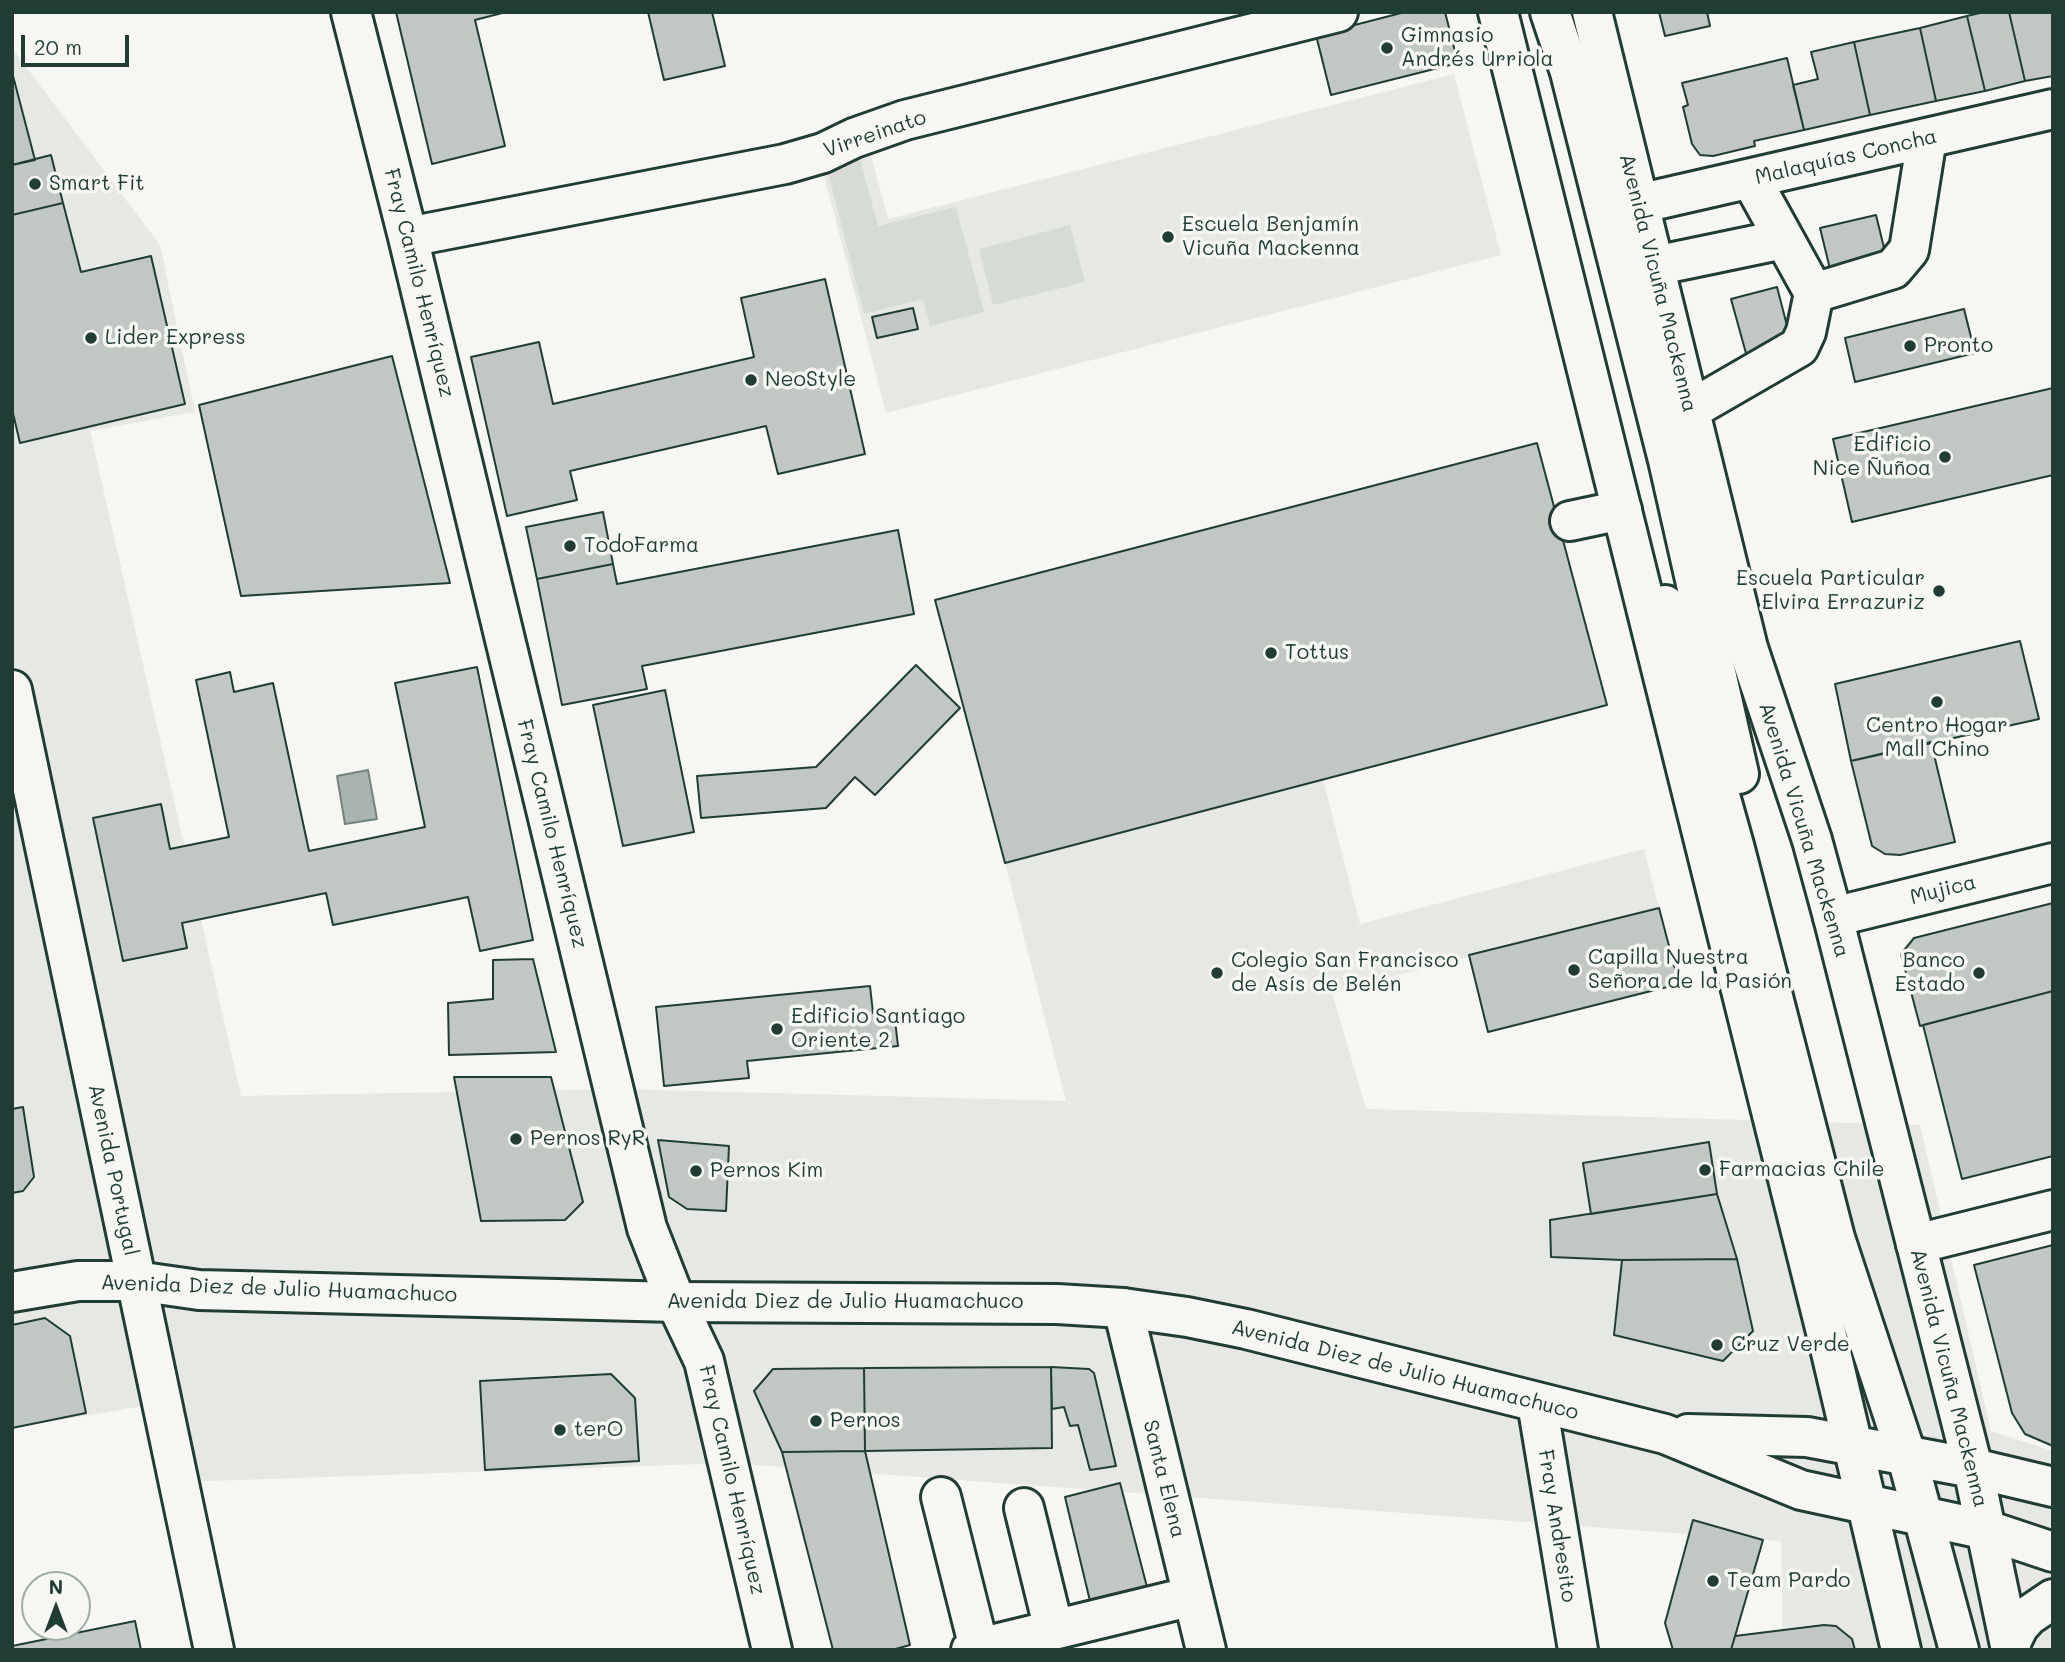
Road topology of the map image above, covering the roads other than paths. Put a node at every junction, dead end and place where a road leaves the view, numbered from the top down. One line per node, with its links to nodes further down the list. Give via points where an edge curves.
1 (351, 12): 11 (main road, Fray Camilo Henríquez)
2 (1338, 12): 11 (main road, Virreinato, via 905,120 785,164)
3 (1499, 12): 16 (main road)
4 (1517, 12): 18 (main road)
5 (1550, 12): 32 (main road, via 1570,72 1668,460 1826,1123 1900,1363)
6 (1592, 12): 10 (main road, Avenida Vicuña Mackenna)
7 (2053, 109): 8 (main road, Malaquías Concha)
8 (1927, 138): 9 (main road, Malaquías Concha); 14 (main road, via 1909,250 1894,269)
9 (1751, 178): 10 (main road, Malaquías Concha); 12 (main road)
10 (1639, 204): 13 (main road, Avenida Vicuña Mackenna)
11 (408, 237): 27 (main road, Fray Camilo Henríquez, via 647,1228)
12 (1784, 239): 13 (main road); 14 (main road)
13 (1654, 266): 15 (main road, Avenida Vicuña Mackenna)
14 (1814, 293): 15 (main road, via 1800,346)
15 (1690, 410): 22 (main road, Avenida Vicuña Mackenna, via 1748,648)
16 (1622, 510): 17 (main road); 20 (main road)
17 (1570, 521)
18 (1674, 644): 20 (main road); 32 (main road, via 1717,782 1835,1238)
19 (12, 690): 25 (main road, Avenida Portugal)
20 (1689, 785): 31 (main road)
21 (2053, 863): 22 (main road, Mujica)
22 (1833, 917): 24 (main road, Avenida Vicuña Mackenna)
23 (2053, 1210): 24 (main road)
24 (1916, 1244): 33 (main road, Avenida Vicuña Mackenna)
25 (136, 1281): 26 (main road, Avenida Diez de Julio Huamachuco, via 78,1281); 27 (main road, Avenida Diez de Julio Huamachuco, via 199,1290); 46 (main road, Avenida Portugal)
26 (12, 1292)
27 (676, 1302): 28 (main road, Avenida Diez de Julio Huamachuco, via 992,1302); 47 (main road, Fray Camilo Henríquez, via 705,1361)
28 (1123, 1308): 29 (main road, Avenida Diez de Julio Huamachuco, via 1246,1329); 41 (main road, Santa Elena)
29 (1537, 1403): 30 (main road, Avenida Diez de Julio Huamachuco); 49 (main road, Fray Andresito)
30 (1665, 1434): 31 (main road, Avenida Diez de Julio Huamachuco, via 1808,1437); 36 (main road, Avenida Diez de Julio Huamachuco, via 1801,1490)
31 (1854, 1446): 32 (main road, Avenida Diez de Julio Huamachuco); 36 (main road)
32 (1918, 1459): 33 (main road, Avenida Diez de Julio Huamachuco); 38 (main road)
33 (1973, 1468): 34 (main road, Avenida Diez de Julio Huamachuco); 39 (main road, Avenida Vicuña Mackenna)
34 (2053, 1487)
35 (941, 1497): 45 (main road)
36 (1865, 1504): 38 (main road, Avenida Diez de Julio Huamachuco); 50 (main road)
37 (1024, 1508): 43 (main road)
38 (1934, 1518): 39 (main road, Avenida Diez de Julio Huamachuco); 44 (main road); 51 (main road)
39 (1987, 1530): 40 (main road, Avenida Diez de Julio Huamachuco); 44 (main road, Avenida Vicuña Mackenna)
40 (2053, 1552)
41 (1193, 1596): 43 (main road); 48 (main road, Santa Elena)
42 (2053, 1598): 44 (main road, via 2028,1616)
43 (1054, 1630): 45 (main road)
44 (2001, 1648)
45 (975, 1649)
46 (214, 1650)
47 (772, 1650)
48 (1206, 1650)
49 (1578, 1650)
50 (1900, 1650)
51 (1959, 1650)

